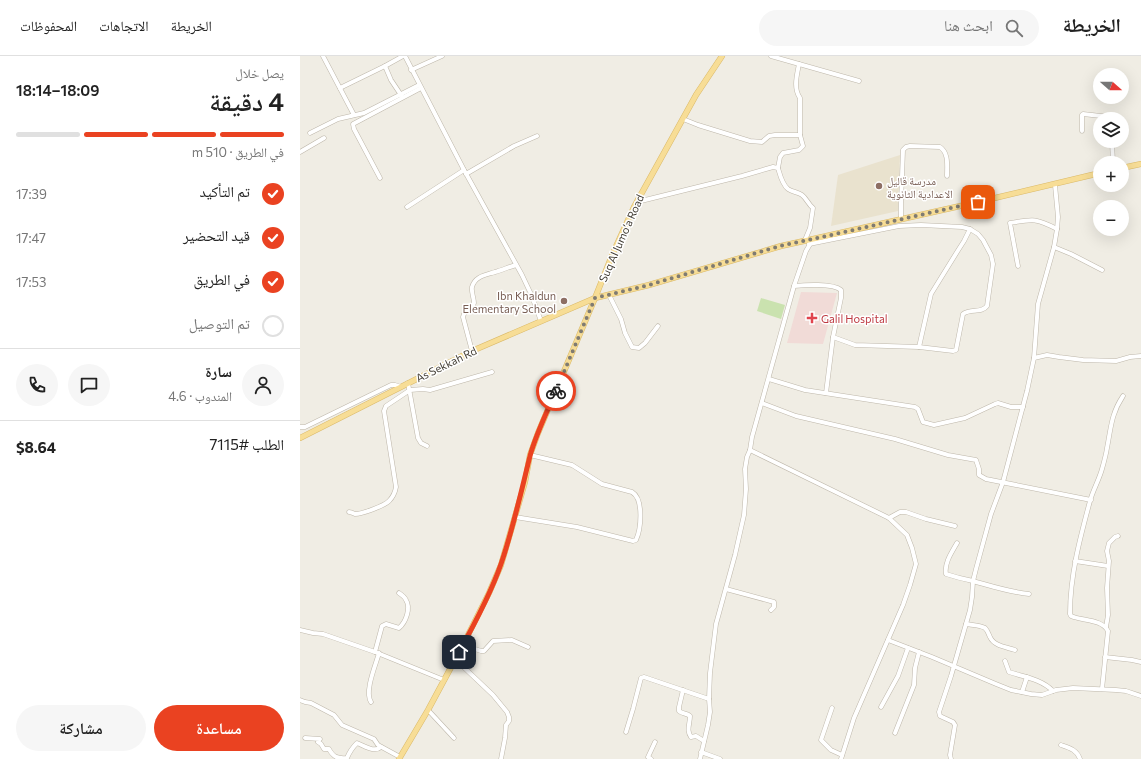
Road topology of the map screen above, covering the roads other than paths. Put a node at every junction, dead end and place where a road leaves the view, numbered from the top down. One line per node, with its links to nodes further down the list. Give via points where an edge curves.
1 (322, 56): 11 (street)
2 (404, 56): 7 (street); 8 (street)
3 (442, 56): 8 (street)
4 (722, 56): 15 (main road, Suq Al Jumo’a Road)
5 (771, 56): 6 (street)
6 (799, 64): 9 (street); 18 (street, via 796,87 800,98)
7 (385, 66): 11 (street); 12 (street)
8 (412, 70): 10 (street)
9 (860, 81)
10 (420, 86): 12 (street); 25 (street); 28 (street, via 353,124)
11 (340, 88): 13 (street)
12 (401, 95): 13 (street, via 364,113)
13 (354, 115): 17 (street)
14 (1093, 115): 16 (street, via 1082,115)
15 (683, 119): 18 (street, via 750,141 762,142 775,135); 30 (main road, Suq Al Jumo’a Road)
16 (1082, 131)
17 (310, 133)
18 (800, 135): 24 (street, via 803,146 799,150 783,153)
19 (537, 136): 25 (street)
20 (324, 138): 21 (street)
21 (300, 152)
22 (1141, 164): 23 (main road)
23 (1129, 167)
24 (778, 168): 30 (street, via 773,167); 36 (street, via 788,189 802,195 813,208)
25 (465, 172): 31 (street); 39 (street)
26 (1093, 175): 29 (main road, As Sekkah Rd)
27 (947, 176): 32 (street, via 947,157 943,149 906,147 903,150)
28 (380, 178)
29 (1055, 184): 32 (main road, As Sekkah Rd); 33 (street)
30 (637, 202): 44 (main road, Suq Al Jumo’a Road)
31 (407, 207)
32 (902, 219): 36 (main road, As Sekkah Rd)
33 (1057, 229): 37 (street); 40 (street, via 1031,219 1010,223)
34 (970, 230): 36 (street, via 962,227 900,226); 48 (street, via 931,294); 48 (street, via 978,234 991,255 993,264 987,306 985,309 963,314 956,350)
35 (795, 242): 36 (main road, As Sekkah Rd); 38 (street, via 802,245); 43 (main road, As Sekkah Rd)
36 (807, 242): 38 (street)
37 (1054, 247): 41 (street); 51 (street, via 1038,304)
38 (806, 251): 42 (street)
39 (516, 265): 45 (street); 49 (street, via 486,274 473,285 474,302 464,312 463,317)
40 (1018, 266)
41 (1102, 270)
42 (794, 286): 47 (street, via 832,286 841,290); 53 (street)
43 (609, 295): 44 (main road, As Sekkah Rd); 46 (street, via 632,348 639,348 645,343)
44 (595, 298): 45 (main road, As Sekkah Rd); 65 (main road, Suq Al Jumo’a Road)
45 (542, 321): 49 (main road, As Sekkah Rd)
46 (658, 326)
47 (833, 337): 48 (street, via 855,345); 57 (street)
48 (919, 347)
49 (472, 351): 54 (main road, As Sekkah Rd)
50 (1141, 356): 51 (street, via 1116,361 1047,355)
51 (1034, 358): 60 (street)
52 (492, 372): 56 (street, via 430,390)
53 (769, 379): 57 (street, via 805,390); 59 (street)
54 (408, 383): 55 (main road, As Sekkah Rd); 56 (street)
55 (401, 387): 61 (street, via 388,386 305,427); 62 (main road, As Sekkah Rd)
56 (410, 390): 63 (street, via 418,438); 68 (street, via 386,406 384,411 395,493 387,503 375,508 358,514)
57 (826, 393): 60 (street, via 915,407 923,422 934,425 965,418 998,403)
58 (1123, 396): 67 (street, via 1112,419 1107,449)
59 (762, 403): 64 (street); 66 (street, via 796,416 976,460 979,475)
60 (1023, 407): 66 (street)
61 (300, 427)
62 (300, 438)
63 (426, 446)
64 (750, 450): 70 (street); 77 (street, via 745,469 744,515)
65 (530, 455): 69 (main road, Suq Al Jumo’a Road); 69 (street, via 572,465 602,484 636,494 640,526 636,540 632,541 577,527)
66 (1003, 482): 67 (street); 76 (street, via 991,514)
67 (1091, 500): 74 (street)
68 (349, 512)
69 (515, 517): 85 (main road, Suq Al Jumo’a Road, via 499,571)
70 (889, 518): 71 (street, via 906,512); 84 (street, via 907,535 916,564 906,598)
71 (955, 526)
72 (1118, 536): 75 (street, via 1112,539 1108,547)
73 (957, 542): 76 (street, via 945,568 946,574)
74 (1075, 561): 75 (street); 82 (street, via 1070,592 1070,614)
75 (1108, 566): 82 (street)
76 (973, 581): 79 (street); 81 (street)
77 (726, 589): 80 (street, via 774,602); 103 (street, via 716,624)
78 (399, 593): 89 (street, via 408,604 405,621 399,628 386,624 382,626)
79 (1028, 594)
80 (771, 610)
81 (966, 624): 88 (street, via 983,627 998,645); 95 (street)
82 (1106, 627): 91 (street, via 1108,633)
83 (300, 630): 89 (street, via 323,634)
84 (888, 640): 87 (street); 118 (street, via 854,718)
85 (463, 644): 86 (street, via 484,651 493,641 512,640); 92 (main road, Suq Al Jumo’a Road)
86 (528, 647)
87 (908, 648): 90 (street); 106 (street, via 898,676)
88 (1015, 650)
89 (377, 652): 97 (street); 105 (street, via 370,686)
90 (919, 652): 95 (street); 110 (street, via 914,685)
91 (1105, 657): 94 (street); 98 (street)
92 (455, 659): 97 (main road, Suq Al Jumo’a Road); 120 (street, via 507,712 509,721 506,725)
93 (1005, 661): 96 (street, via 1009,672)
94 (1141, 662)
95 (954, 666): 101 (street, via 1011,690); 124 (street, via 939,714 955,726)
96 (1027, 677): 100 (street); 101 (street)
97 (444, 680): 108 (main road, Suq Al Jumo’a Road)
98 (1102, 689): 100 (street, via 1073,688); 102 (street, via 1126,691)
99 (683, 690): 103 (street); 109 (street, via 641,678); 113 (street, via 679,711 690,716 690,735)
100 (1053, 691): 101 (street, via 1037,695)
101 (1022, 692)
102 (1141, 696)
103 (709, 698): 113 (street, via 709,719)
104 (300, 700): 116 (street, via 334,714 342,725 374,739)
105 (371, 702)
106 (881, 707)
107 (832, 708): 118 (street, via 821,742)
108 (428, 710): 112 (street); 119 (main road, Suq Al Jumo’a Road)
109 (626, 732)
110 (895, 732)
111 (305, 738): 116 (street, via 320,739 318,742 324,749 330,749 332,754 341,759 347,758 357,743 375,750)
112 (454, 738)
113 (704, 741): 117 (street)
114 (654, 742): 121 (street, via 648,757)
115 (1061, 744): 125 (street, via 1078,753)
116 (381, 746): 119 (street)
117 (701, 752): 122 (street); 123 (street)
118 (842, 757)
119 (399, 758)
120 (501, 759)
121 (651, 759)
122 (700, 759)
123 (720, 759)
124 (951, 759)
125 (1080, 759)

